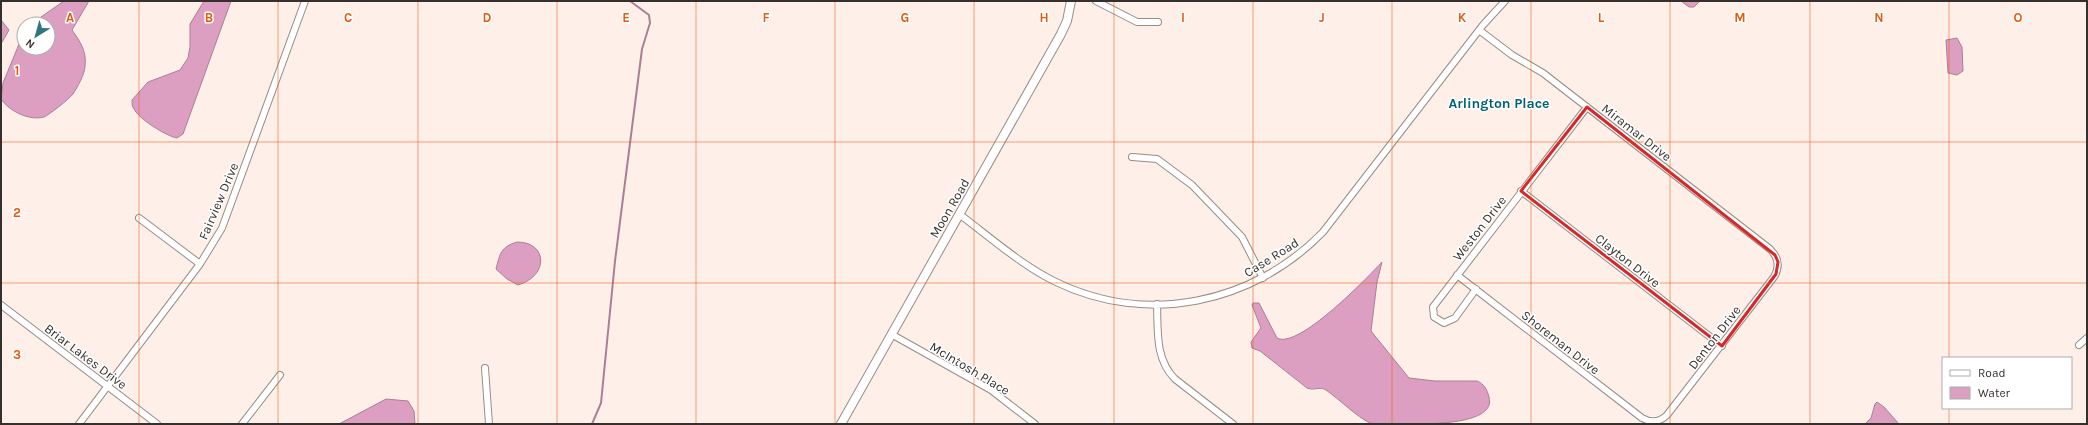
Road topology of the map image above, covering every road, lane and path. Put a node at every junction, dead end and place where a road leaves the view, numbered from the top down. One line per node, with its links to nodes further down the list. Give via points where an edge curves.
1 (305, 1): 13 (street, Fairview Drive, via 222,228)
2 (1071, 1): 10 (street, Moon Road, via 1061,34)
3 (1096, 1): 5 (street, via 1137,22)
4 (1505, 1): 6 (street, Case Road)
5 (1158, 22)
6 (1479, 30): 7 (street, Miramar Drive, via 1507,52 1543,73); 15 (street, Case Road, via 1327,227 1304,250)
7 (1587, 107): 9 (street, Weston Drive); 12 (street, Miramar Drive)
8 (1132, 157): 15 (street, via 1157,159 1192,185 1242,237)
9 (1522, 191): 14 (street, Weston Drive); 22 (street, Clayton Drive)
10 (959, 214): 17 (street, Case Road, via 1026,264 1060,284 1113,301); 19 (street, Moon Road)
11 (139, 218): 13 (street)
12 (1776, 256): 22 (street, Denton Drive, via 1778,266 1774,277)
13 (200, 264): 25 (street, Fairview Drive)
14 (1457, 275): 16 (street, Shoreman Drive); 16 (street, Weston Drive, via 1433,307 1432,313 1437,320 1444,323 1452,320)
15 (1263, 278): 17 (street, Case Road, via 1220,296)
16 (1476, 289): 26 (street, Shoreman Drive, via 1642,418)
17 (1157, 304): 33 (street, via 1160,351 1168,371)
18 (1, 305): 25 (street, Briar Lakes Drive)
19 (891, 334): 31 (street, Moon Road); 32 (street, McIntosh Place, via 991,390)
20 (2087, 338): 21 (street)
21 (2080, 345)
22 (1722, 346): 26 (street, Denton Drive, via 1667,415)
23 (485, 368): 30 (street)
24 (280, 375): 29 (street)
25 (107, 386): 27 (street, Fairview Drive); 28 (street, Briar Lakes Drive)
26 (1654, 422)
27 (79, 424)
28 (157, 424)
29 (242, 424)
30 (489, 424)
31 (841, 424)
32 (1035, 424)
33 (1233, 424)

